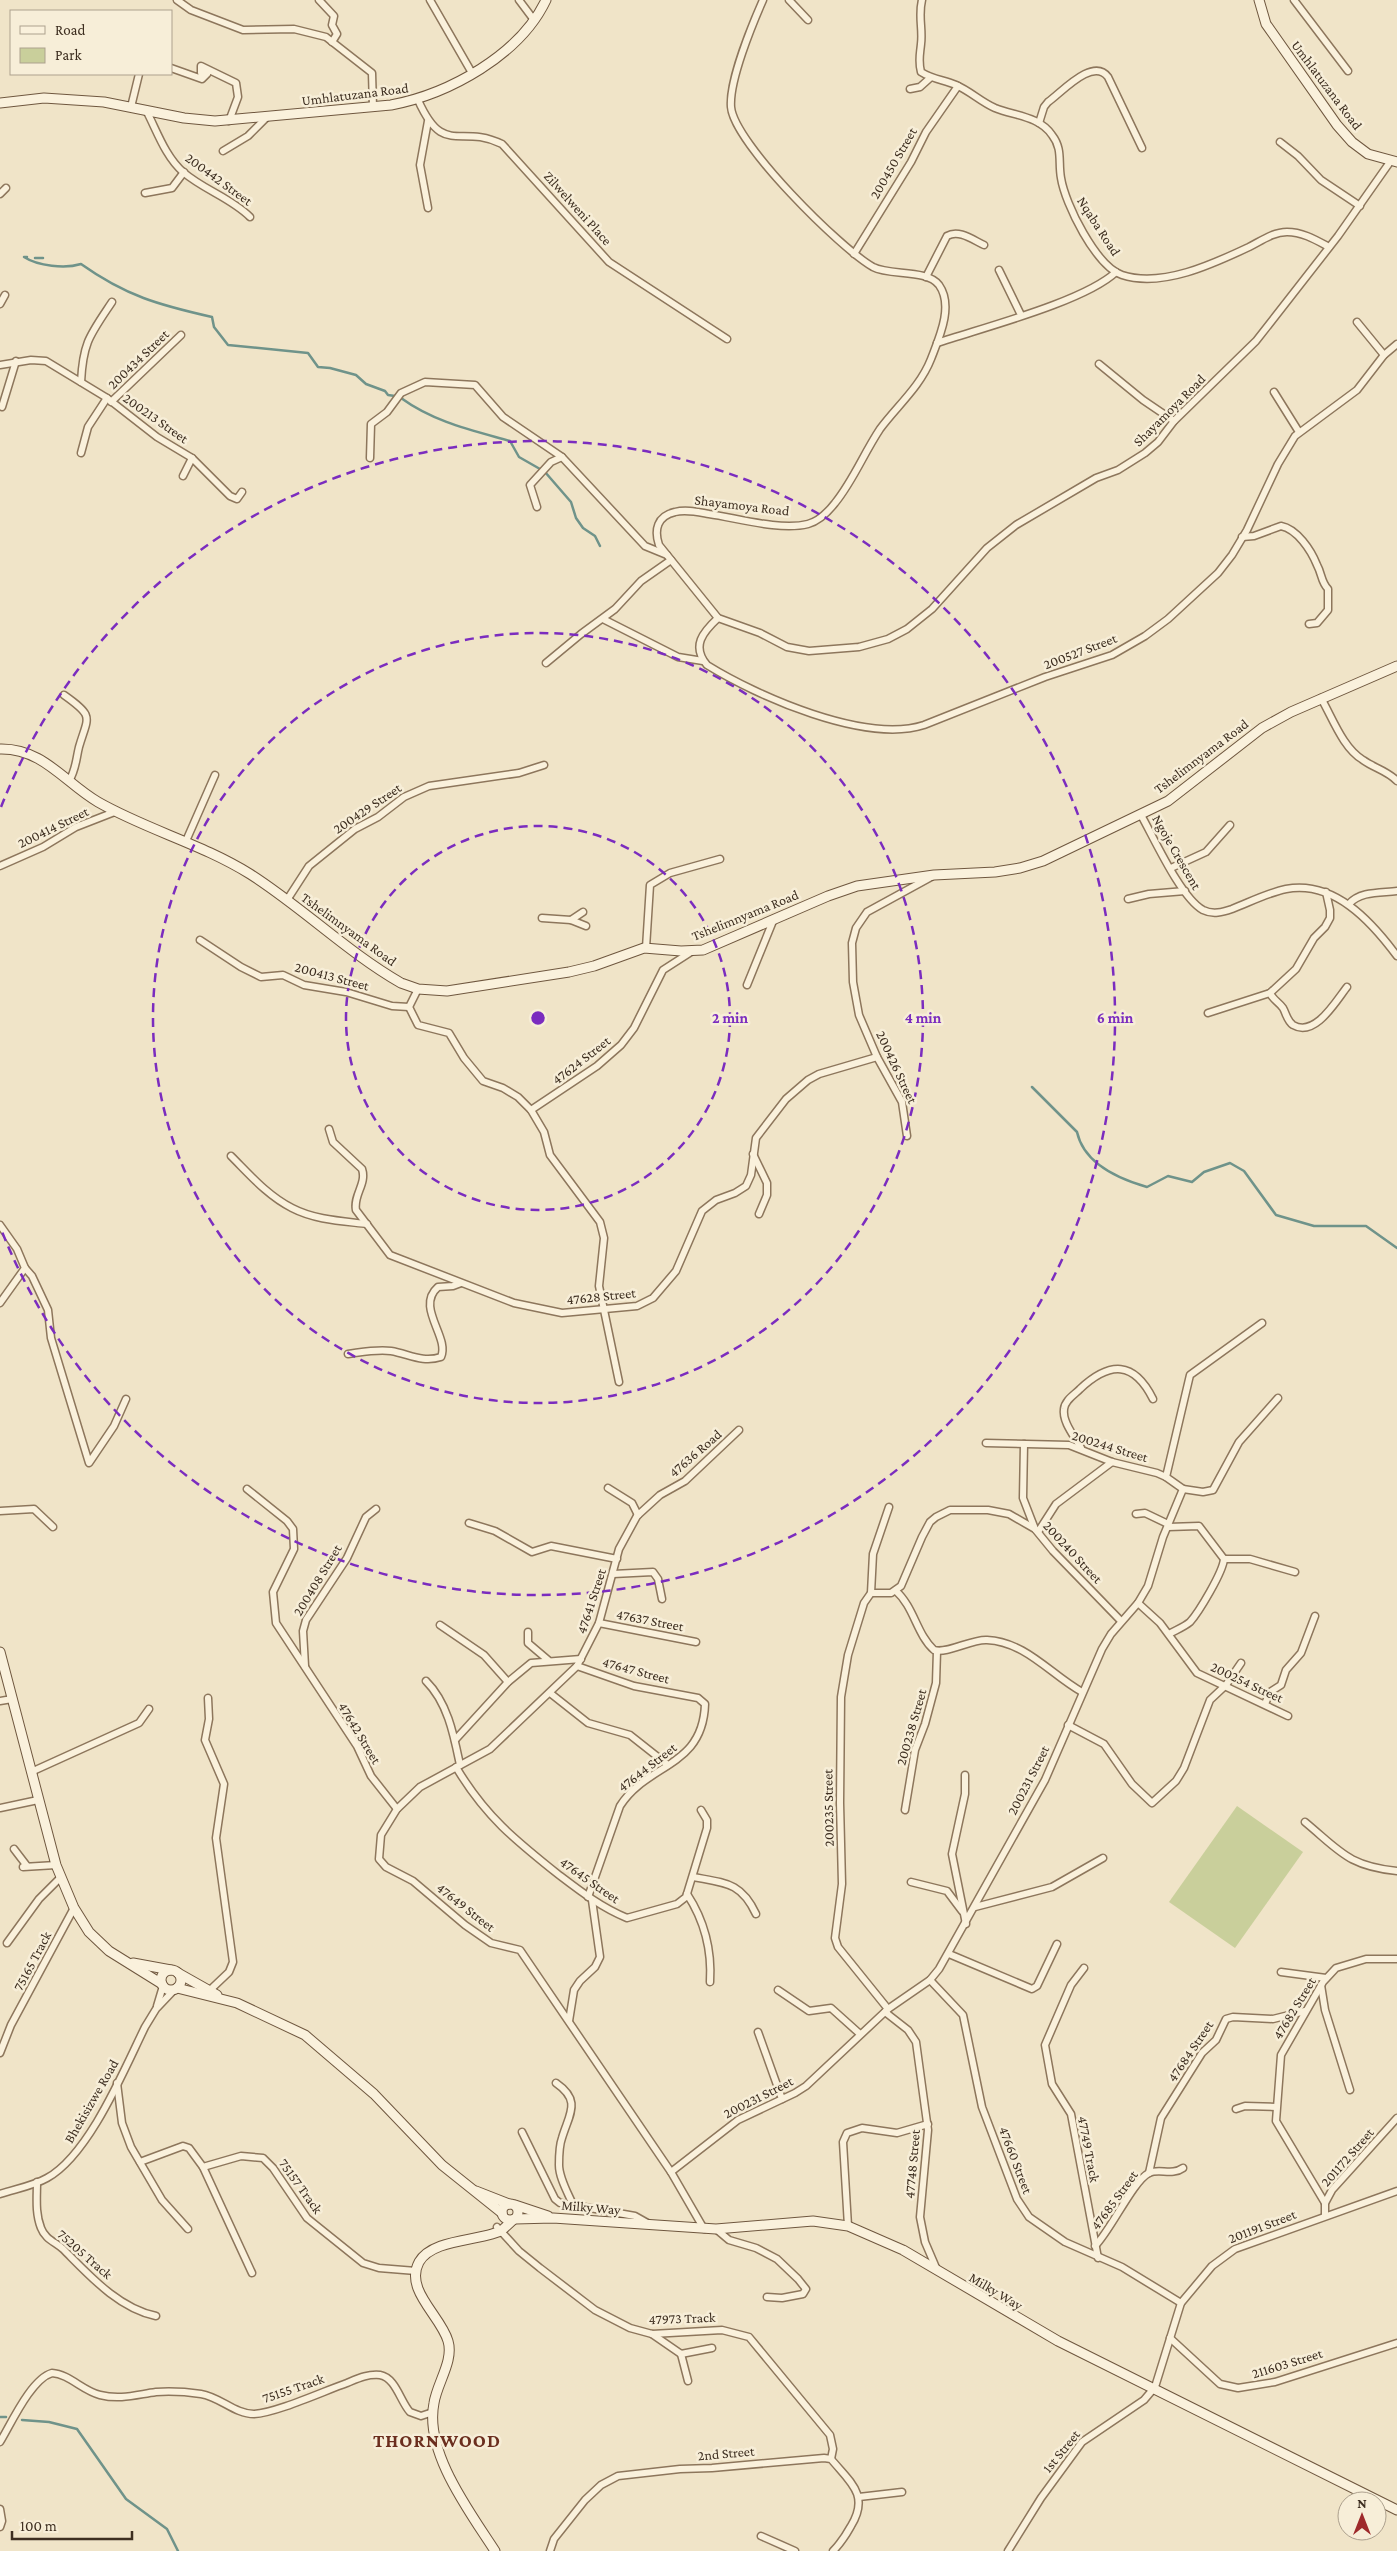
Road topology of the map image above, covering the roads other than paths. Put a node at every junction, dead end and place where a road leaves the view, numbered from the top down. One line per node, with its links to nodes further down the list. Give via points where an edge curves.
1 (177, 0): 13 (street, via 191,10 242,30 294,29 326,37)
2 (319, 0): 13 (street, via 334,16 332,25 337,34)
3 (430, 0): 16 (street)
4 (518, 0): 11 (street)
5 (546, 0): 11 (street, Umhlatuzana Road)
6 (763, 0): 43 (street, via 733,88 733,118 744,138 768,167)
7 (789, 0): 12 (street)
8 (922, 0): 18 (street, via 919,64 921,72)
9 (1259, 0): 33 (street, Umhlatuzana Road, via 1266,24 1274,37 1337,125 1361,149 1375,158)
10 (1294, 0): 15 (street)
11 (534, 20): 16 (street, Umhlatuzana Road, via 518,39)
12 (808, 20)
13 (332, 42): 24 (street, via 372,73)
14 (172, 68): 27 (street, via 202,79 208,74 201,73 201,66 236,83 238,97)
15 (1348, 71)
16 (472, 73): 21 (street, Umhlatuzana Road)
17 (140, 75): 23 (street)
18 (930, 78): 19 (street, Nqaba Road); 20 (street, via 920,87)
19 (958, 86): 29 (street, Nqaba Road, via 993,107); 43 (street, 200450 Street, via 926,132)
20 (910, 89)
21 (418, 100): 24 (street, Umhlatuzana Road); 28 (street)
22 (0, 103): 23 (street, Umhlatuzana Road, via 44,98)
23 (132, 107): 25 (street, Umhlatuzana Road)
24 (373, 107): 26 (street, Umhlatuzana Road)
25 (146, 110): 27 (street, Umhlatuzana Road, via 201,120); 34 (street, 200442 Street, via 164,147)
26 (266, 118): 27 (street, Umhlatuzana Road); 32 (street, via 248,136)
27 (229, 121)
28 (428, 121): 39 (street, via 420,165); 53 (street, Zilwelweni Place, via 444,134 482,137 502,144 609,262)
29 (1039, 123): 31 (street, via 1048,102 1087,73 1098,69 1108,77); 45 (street, Nqaba Road, via 1052,133 1057,142 1063,186 1076,220)
30 (1280, 142): 38 (street, via 1321,180)
31 (1142, 148)
32 (223, 151)
33 (1393, 162): 38 (street, Shayamoya Road)
34 (184, 172): 36 (street, via 172,188); 40 (street, 200442 Street, via 213,193 239,206)
35 (6, 188): 37 (street)
36 (145, 193)
37 (0, 194)
38 (1360, 206): 42 (street, Shayamoya Road)
39 (428, 208)
40 (250, 217)
41 (984, 246): 46 (street, via 952,233 947,236)
42 (1329, 247): 45 (street, Nqaba Road, via 1301,234 1280,233 1196,270 1144,278); 64 (street, Shayamoya Road, via 1256,341)
43 (854, 254): 46 (street, via 883,270)
44 (999, 270): 50 (street)
45 (1116, 272): 50 (street, via 1078,294)
46 (926, 277): 54 (street, Shayamoya Road, via 937,282 945,301)
47 (5, 295): 49 (street)
48 (112, 302): 60 (street, via 87,340)
49 (0, 304)
50 (1021, 315): 54 (street)
51 (1357, 322): 56 (street)
52 (181, 335): 62 (street, 200434 Street)
53 (728, 339)
54 (937, 343): 74 (street, Shayamoya Road, via 917,384 883,426 842,494 822,516 805,525 780,525 693,511 674,512 659,521 656,535)
55 (1397, 344): 56 (street, 200527 Street)
56 (1384, 355): 65 (street, 200527 Street, via 1356,390)
57 (16, 361): 59 (street, 200213 Street); 60 (street, 200213 Street, via 46,361); 63 (street)
58 (1099, 364): 64 (street, via 1148,405)
59 (0, 365)
60 (80, 382): 62 (street, 200213 Street)
61 (1274, 392): 65 (street)
62 (109, 400): 66 (street, 200213 Street, via 88,427); 68 (street, 200213 Street, via 157,437)
63 (2, 407)
64 (1174, 420): 75 (street, Shayamoya Road, via 1158,442 1145,453 1016,525 977,558 918,622 888,639 859,647 794,650)
65 (1299, 432): 73 (street, 200527 Street, via 1278,464)
66 (81, 453)
67 (562, 456): 69 (street, via 503,417 475,385 425,382 401,393 387,412 371,424); 72 (street, via 551,462 530,485); 74 (street, via 645,546)
68 (192, 458): 70 (street, 200213 Street); 71 (street, 200213 Street, via 230,496 237,499)
69 (370, 458)
70 (183, 476)
71 (242, 492)
72 (536, 507)
73 (1242, 537): 77 (street, via 1281,526 1295,532 1318,565 1323,584 1328,589 1328,610 1317,622); 78 (street, 200527 Street, via 1218,573 1198,593 1130,645 915,728 847,724 808,713 717,672)
74 (669, 558): 75 (street, Shayamoya Road); 76 (street)
75 (718, 618): 78 (street, via 700,639)
76 (603, 619): 78 (street, via 678,656); 79 (street)
77 (1310, 624)
78 (703, 660)
79 (546, 663)
80 (1397, 666): 82 (street, Tshelimnyama Road)
81 (64, 695): 86 (street, via 86,715 88,723 75,772)
82 (1321, 698): 87 (street, via 1355,754); 89 (street, Tshelimnyama Road, via 1262,728 1168,801)
83 (0, 750): 86 (street, Tshelimnyama Road, via 39,758)
84 (544, 765): 100 (street, 200429 Street, via 519,773 429,786 404,796 378,817 355,828 309,866)
85 (215, 775): 91 (street)
86 (69, 781): 88 (street, Tshelimnyama Road, via 87,796)
87 (1397, 781)
88 (116, 811): 91 (street, Tshelimnyama Road); 93 (street, 200414 Street, via 76,827 43,847)
89 (1141, 815): 94 (street, Ngoje Crescent); 95 (street, Tshelimnyama Road, via 1043,861 1020,868)
90 (1230, 825): 94 (street, via 1206,852)
91 (186, 841): 100 (street, Tshelimnyama Road, via 243,870)
92 (720, 859): 108 (street, via 670,873 650,885)
93 (0, 866)
94 (1171, 868): 96 (street, Ngoje Crescent)
95 (934, 875): 105 (street, Tshelimnyama Road, via 857,886); 117 (street, 200426 Street, via 872,907 859,920 853,936 856,1002)
96 (1185, 891): 98 (street, Ngoje Crescent, via 1196,905 1207,912 1217,913 1284,890 1301,888); 99 (street)
97 (1397, 891): 101 (street, via 1364,895 1354,898)
98 (1326, 892): 101 (street, Ngoje Crescent); 114 (street, via 1330,910 1328,923 1314,938 1296,969)
99 (1128, 899)
100 (286, 900): 113 (street, Tshelimnyama Road, via 386,974)
101 (1349, 904): 110 (street, Ngoje Crescent)
102 (583, 912): 104 (street)
103 (542, 918): 104 (street)
104 (571, 920): 106 (street)
105 (773, 921): 109 (street, Tshelimnyama Road); 111 (street)
106 (586, 926)
107 (200, 940): 115 (street, 200413 Street, via 241,968 262,977 283,975 304,985)
108 (646, 948): 109 (street, Tshelimnyama Road); 113 (street, Tshelimnyama Road, via 569,972 447,990)
109 (691, 952): 118 (street, 47624 Street, via 663,970 634,1028 621,1045 598,1066)
110 (1397, 956)
111 (747, 985)
112 (1347, 987): 114 (street, via 1324,1018 1305,1026 1289,1021 1282,1006)
113 (418, 989): 115 (street)
114 (1270, 993): 116 (street)
115 (409, 1008): 118 (street, via 418,1025 449,1033 483,1081 518,1097)
116 (1208, 1013)
117 (877, 1057): 120 (street, 200426 Street, via 903,1106); 121 (street, 47628 Street, via 829,1070 808,1080 772,1116 756,1138)
118 (531, 1110): 129 (street, via 544,1132 550,1155 600,1222 604,1238 599,1286)
119 (329, 1129): 125 (street, 47628 Street, via 333,1142 360,1166 363,1173 354,1202)
120 (907, 1136)
121 (753, 1153): 123 (street, via 767,1184 767,1195); 129 (street, 47628 Street, via 751,1175 746,1186 716,1200 702,1211 680,1264 653,1298 637,1306)
122 (231, 1156): 125 (street, via 261,1186 291,1208 324,1219)
123 (759, 1214)
124 (0, 1224): 126 (street)
125 (367, 1224): 127 (street, 47628 Street, via 390,1255)
126 (25, 1268): 128 (street); 134 (street, via 48,1310 51,1338 89,1463 114,1426)
127 (461, 1283): 129 (street, 47628 Street, via 549,1312); 131 (street, via 438,1287 431,1296 431,1312 442,1349 441,1357 423,1360 379,1350)
128 (0, 1303)
129 (603, 1310): 132 (street)
130 (1262, 1323): 141 (street, via 1190,1375)
131 (348, 1354)
132 (618, 1382)
133 (1278, 1398): 144 (street, via 1239,1442 1215,1488 1209,1492)
134 (126, 1399)
135 (1153, 1399): 139 (street, via 1144,1384 1129,1370 1112,1369 1096,1375 1064,1407 1069,1426)
136 (739, 1430): 148 (street, 47636 Road, via 683,1483)
137 (986, 1443): 138 (street, 200244 Street)
138 (1024, 1444): 139 (street, 200244 Street, via 1047,1443); 153 (street, via 1023,1498)
139 (1081, 1448): 140 (street, 200244 Street)
140 (1112, 1462): 141 (street, 200244 Street); 153 (street, via 1056,1504)
141 (1166, 1477): 144 (street)
142 (608, 1488): 148 (street)
143 (247, 1489): 175 (street, 200408 Street, via 287,1521 293,1530 294,1549 274,1587 273,1615)
144 (1183, 1489): 151 (street, 200231 Street)
145 (889, 1507): 159 (street, 200235 Street, via 872,1554)
146 (376, 1509): 175 (street, 200408 Street, via 366,1517 347,1558 306,1620 303,1631)
147 (0, 1511): 152 (street, via 34,1509)
148 (640, 1513): 154 (street, 47641 Street)
149 (1136, 1514): 151 (street, via 1145,1513)
150 (469, 1523): 154 (street, via 495,1532 532,1552 551,1546)
151 (1168, 1526): 155 (street, via 1199,1526); 161 (street, 200231 Street, via 1148,1586)
152 (53, 1528)
153 (1037, 1531): 158 (street, 200240 Street, via 1020,1519 1000,1512 958,1509 942,1512 930,1522); 163 (street, 200240 Street, via 1053,1552)
154 (617, 1558): 157 (street, 47641 Street)
155 (1224, 1559): 156 (street, via 1250,1559); 167 (street, via 1195,1615 1187,1624)
156 (1295, 1572)
157 (613, 1574): 160 (street, 47637 Street, via 652,1572 658,1579); 164 (street, 47641 Street)
158 (896, 1591): 159 (street); 169 (street, via 906,1601 929,1645)
159 (871, 1593): 232 (street, 200235 Street, via 864,1603 848,1655 841,1697 842,1884 835,1938 838,1947)
160 (662, 1599)
161 (1138, 1603): 163 (street, 200231 Street); 167 (street, 200254 Street)
162 (1315, 1616): 185 (street, via 1300,1653 1286,1670 1281,1685 1270,1692)
163 (1121, 1621): 179 (street, 200231 Street, via 1102,1649)
164 (599, 1623): 168 (street, 47637 Street); 171 (street, 47641 Street)
165 (440, 1625): 177 (street, via 484,1655)
166 (528, 1632): 172 (street, via 528,1643)
167 (1169, 1634): 178 (street, 200254 Street, via 1197,1673)
168 (696, 1642)
169 (937, 1651): 179 (street, via 971,1641 1008,1643 1027,1652); 198 (street, 200238 Street, via 936,1683 926,1724 915,1750)
170 (0, 1652): 183 (street, Milky Way)
171 (581, 1659): 172 (street); 174 (street, 47641 Street)
172 (548, 1660): 177 (street, via 531,1663)
173 (1241, 1663): 178 (street)
174 (577, 1666): 180 (street, 47641 Street); 181 (street, 47647 Street, via 634,1686)
175 (305, 1668): 196 (street, 47642 Street, via 357,1746 372,1776)
176 (426, 1682): 189 (street, via 440,1697)
177 (508, 1682): 189 (street)
178 (1226, 1686): 185 (street, 200254 Street); 188 (street, via 1210,1700 1176,1781 1152,1803 1132,1784 1104,1744)
179 (1082, 1692): 188 (street, 200231 Street)
180 (550, 1693): 190 (street, via 588,1723 630,1735); 191 (street, 47649 Street, via 490,1749)
181 (689, 1696): 190 (street, 47644 Street, via 705,1702 699,1733 686,1753)
182 (208, 1698): 229 (street, via 209,1719 204,1740 224,1784 216,1838 233,1962 229,1972)
183 (12, 1699): 184 (street); 192 (street, Milky Way)
184 (0, 1701)
185 (1265, 1704): 187 (street, 200254 Street)
186 (149, 1709): 192 (street, via 139,1723)
187 (1288, 1716)
188 (1068, 1725): 209 (street, 200231 Street, via 1045,1780)
189 (455, 1740): 191 (street)
190 (668, 1765): 208 (street, 47644 Street, via 620,1806)
191 (458, 1766): 196 (street, 47649 Street, via 420,1787); 208 (street, 47645 Street, via 482,1806 504,1831)
192 (31, 1772): 194 (street, Milky Way)
193 (965, 1775): 212 (street, via 965,1794 952,1854)
194 (38, 1800): 195 (street); 202 (street, Milky Way)
195 (0, 1808)
196 (398, 1809): 234 (street, 47649 Street, via 380,1841 378,1850 382,1864 413,1882 491,1943 520,1950)
197 (701, 1810): 205 (street, via 707,1820 707,1828)
198 (905, 1810)
199 (1305, 1822): 203 (street, via 1350,1860)
200 (14, 1850): 202 (street, via 25,1866)
201 (1103, 1858): 209 (street, via 1052,1887)
202 (56, 1865): 204 (street, Milky Way)
203 (1397, 1871)
204 (61, 1877): 210 (street, Milky Way); 214 (street, via 39,1898)
205 (693, 1877): 207 (street); 211 (street, via 741,1890)
206 (911, 1882): 212 (street, via 947,1891)
207 (688, 1894): 208 (street, 47645 Street, via 677,1904 629,1918); 224 (street, via 707,1939)
208 (590, 1899): 234 (street, via 600,1957 574,1990)
209 (975, 1907): 213 (street, 200231 Street)
210 (74, 1908): 218 (street, Milky Way, via 89,1932 109,1951); 237 (street, 75165 Track, via 11,2025)
211 (756, 1914)
212 (964, 1914): 213 (street)
213 (966, 1924): 216 (street, 200231 Street)
214 (8, 1943)
215 (1057, 1944): 216 (street, via 1037,1986 1032,1989)
216 (949, 1954): 223 (street, 200231 Street)
217 (1397, 1959): 222 (street, 47682 Street, via 1350,1962 1336,1968)
218 (130, 1963): 220 (street, Milky Way); 225 (street, Milky Way)
219 (1084, 1968): 269 (street, 47749 Track, via 1071,1985 1046,2045 1052,2084 1070,2114)
220 (174, 1972): 225 (street, via 164,1974); 227 (street, via 181,1979); 229 (street, Milky Way)
221 (1281, 1972): 222 (street)
222 (1326, 1978): 226 (street, 47682 Street)
223 (930, 1980): 232 (street, 200231 Street); 270 (street, 47660 Street, via 963,2015 982,2107 1023,2210 1038,2224)
224 (710, 1982)
225 (162, 1985): 227 (street, via 168,1990); 231 (street, Bhekisizwe Road)
226 (1321, 1985): 233 (street, 47682 Street); 240 (street, via 1325,2010)
227 (176, 1988): 230 (street, Milky Way); 231 (street, Bhekisizwe Road)
228 (778, 1990): 236 (street, via 810,2011 831,2008)
229 (209, 1991): 230 (street, Milky Way)
230 (226, 2000): 253 (street, Milky Way, via 293,2028 320,2046 374,2094 442,2165)
231 (156, 2010): 238 (street, Bhekisizwe Road)
232 (886, 2010): 236 (street, 200231 Street); 245 (street, 47748 Street, via 915,2039)
233 (1305, 2011): 242 (street, 47682 Street, via 1281,2055); 251 (street, 47684 Street, via 1273,2019 1226,2019 1216,2040 1202,2054 1162,2118)
234 (568, 2022): 250 (street, 47649 Street)
235 (758, 2032): 241 (street)
236 (860, 2034): 241 (street, 200231 Street, via 816,2078)
237 (0, 2053)
238 (117, 2083): 247 (street, via 124,2133); 252 (street, Bhekisizwe Road, via 80,2149 67,2164)
239 (556, 2083): 258 (street, via 565,2090 571,2103 571,2117 561,2139 559,2167)
240 (1350, 2090)
241 (782, 2099): 250 (street, 200231 Street, via 723,2129)
242 (1276, 2107): 243 (street, via 1245,2106); 256 (street, 47682 Street, via 1277,2123)
243 (1236, 2109)
244 (1397, 2118): 256 (street, 201172 Street, via 1332,2190)
245 (928, 2124): 264 (street, via 897,2133 862,2128 847,2133 843,2142); 272 (street, 47748 Street, via 920,2217 925,2242)
246 (522, 2132): 258 (street, via 555,2199)
247 (140, 2162): 248 (street, via 183,2146); 266 (street, via 162,2200)
248 (203, 2167): 271 (street, 75157 Track, via 241,2156 263,2158 316,2228 363,2263); 273 (street)
249 (1183, 2168): 251 (street, 47685 Street, via 1168,2173)
250 (671, 2172): 265 (street, 47649 Street)
251 (1149, 2173): 269 (street, 47685 Street, via 1134,2189 1107,2234)
252 (37, 2182): 255 (street, Bhekisizwe Road); 276 (street, 75205 Track, via 37,2213 46,2238 61,2247 100,2285 137,2310)
253 (469, 2187): 257 (street, Milky Way); 259 (street, Milky Way)
254 (1397, 2191): 260 (street, 201191 Street)
255 (0, 2194)
256 (1326, 2203): 260 (street, 201172 Street)
257 (512, 2204): 259 (street, via 504,2207); 261 (street, Milky Way); 262 (street, via 518,2210)
258 (574, 2205): 263 (street, via 636,2216)
259 (502, 2214): 262 (street, via 507,2220); 268 (street)
260 (1325, 2216): 275 (street, 201191 Street, via 1227,2254 1212,2266)
261 (553, 2218): 262 (street, Milky Way); 263 (street, Milky Way)
262 (514, 2219): 268 (street)
263 (652, 2226): 265 (street, Milky Way)
264 (848, 2226): 267 (street, Milky Way, via 813,2221); 272 (street, Milky Way, via 903,2250)
265 (704, 2228): 267 (street, Milky Way)
266 (188, 2229)
267 (716, 2229): 274 (street, via 729,2240 777,2259 806,2289 796,2296)
268 (497, 2230): 271 (street, via 431,2250 424,2255); 277 (street, 47973 Track, via 526,2257 595,2310 630,2328)
269 (1095, 2246): 270 (street, 47749 Track)
270 (1098, 2258): 275 (street, 47660 Street, via 1122,2267)
271 (416, 2271): 284 (street, via 417,2286 444,2330 450,2350)
272 (937, 2271): 283 (street, Milky Way, via 1024,2323)
273 (252, 2273)
274 (767, 2297)
275 (1182, 2303): 278 (street, 201191 Street)
276 (156, 2316)
277 (652, 2334): 281 (street); 286 (street, 47973 Track, via 722,2330 753,2340 830,2435 834,2449)
278 (1170, 2338): 279 (street, 211603 Street, via 1220,2384 1238,2388 1275,2382); 283 (street, 201191 Street)
279 (1397, 2343)
280 (712, 2348): 281 (street)
281 (680, 2354): 282 (street)
282 (688, 2381)
283 (1155, 2387): 290 (street, Milky Way); 297 (street, 1st Street, via 1144,2400 1082,2442)
284 (432, 2412): 285 (street, 75155 Track, via 421,2416 410,2412 390,2381 369,2374 257,2413 241,2411 213,2397 180,2392 157,2392 126,2398 103,2396 88,2392 52,2373 41,2379 16,2412); 294 (street, via 441,2456 454,2486)
285 (1, 2442)
286 (831, 2459): 288 (street); 295 (street, 2nd Street, via 618,2476 601,2485 585,2500 554,2539)
287 (902, 2492): 288 (street)
288 (859, 2497): 293 (street, via 856,2518)
289 (0, 2509): 291 (street)
290 (1397, 2510)
291 (1, 2526)
292 (761, 2536): 296 (street)
293 (834, 2550)
294 (495, 2551)
295 (550, 2551)
296 (795, 2551)
297 (1008, 2551)

